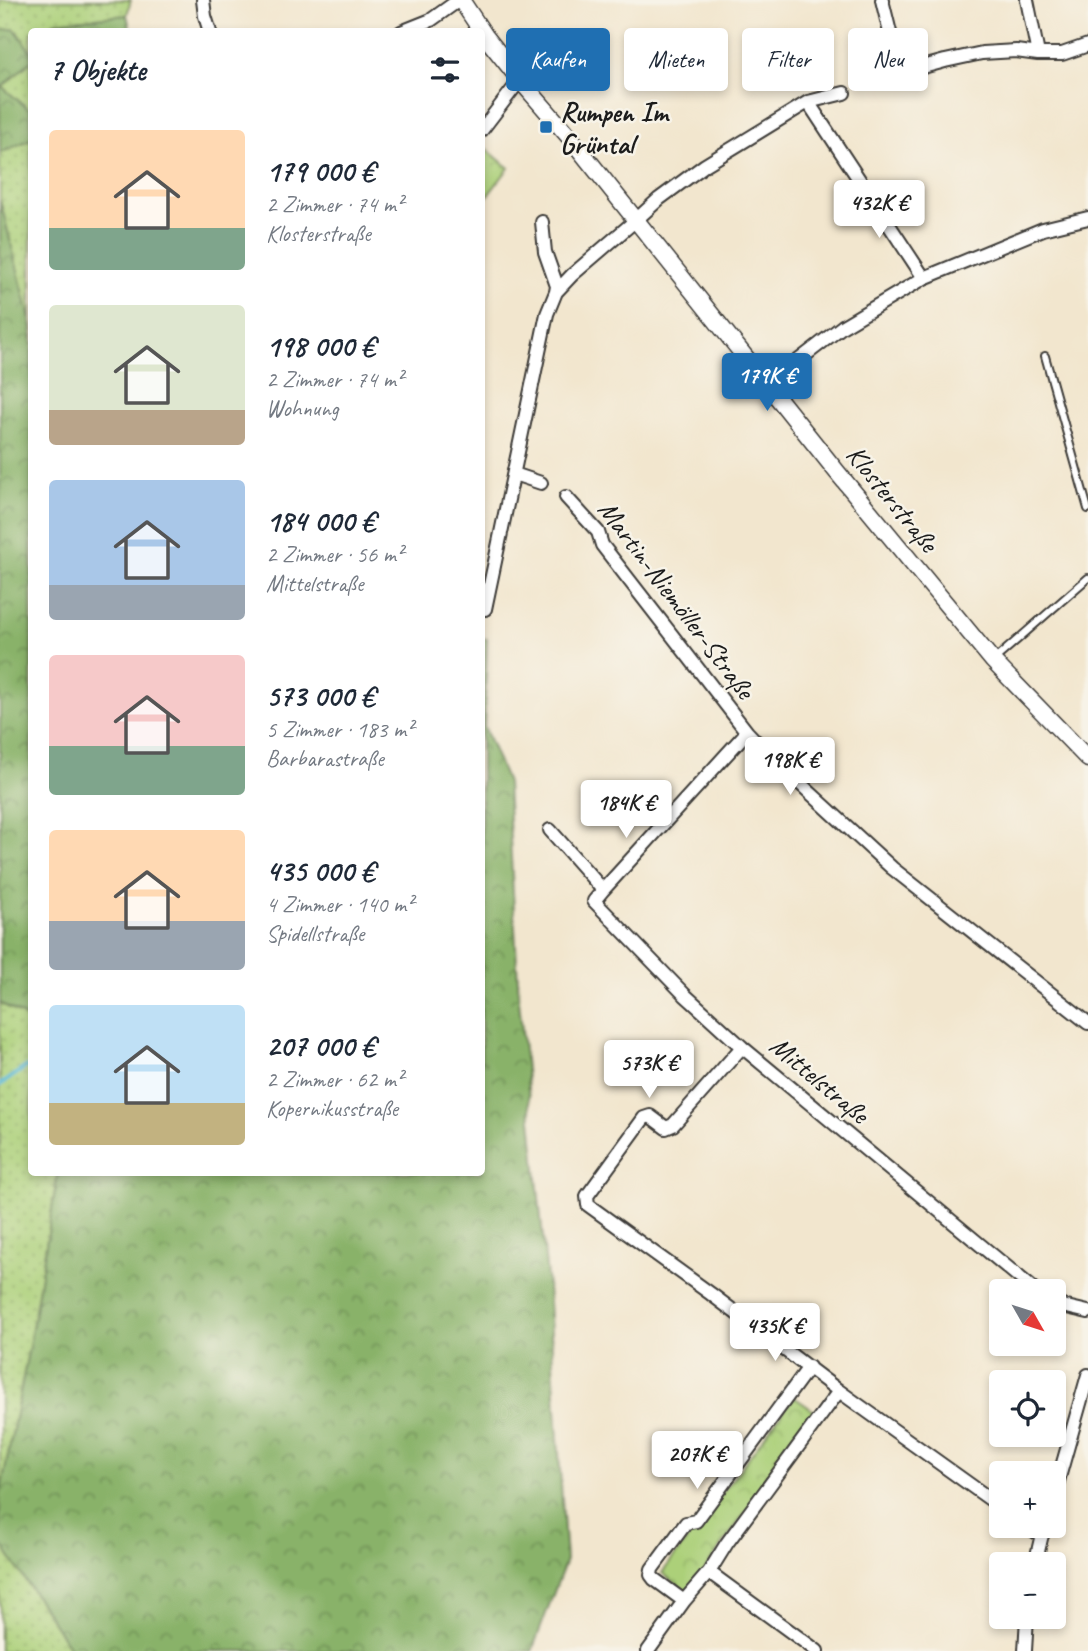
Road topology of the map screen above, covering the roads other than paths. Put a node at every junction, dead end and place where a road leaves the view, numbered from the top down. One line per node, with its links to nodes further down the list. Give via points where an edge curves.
1 (202, 0): 5 (street)
2 (460, 0): 6 (street); 7 (main road, Klosterstraße)
3 (882, 0): 8 (street)
4 (1027, 0): 11 (street)
5 (209, 28)
6 (411, 28)
7 (479, 28)
8 (889, 28)
9 (485, 36): 12 (main road, Klosterstraße)
10 (1088, 45): 11 (street, via 1062,54)
11 (1038, 54): 13 (street, via 982,53)
12 (506, 62)
13 (928, 66)
14 (512, 91): 18 (street)
15 (529, 91): 20 (main road, Klosterstraße)
16 (844, 93): 17 (street)
17 (808, 102): 20 (street, via 705,165); 22 (street)
18 (485, 126)
19 (1088, 218): 22 (street, via 1043,229)
20 (636, 220): 23 (street); 25 (main road, Klosterstraße)
21 (542, 222): 23 (street)
22 (923, 278): 25 (street, via 843,326)
23 (556, 292): 26 (street, via 547,314)
24 (1045, 355): 29 (lane)
25 (768, 384): 32 (main road, Klosterstraße)
26 (514, 474): 27 (street); 31 (street)
27 (541, 483)
28 (566, 497): 33 (street, Martin-Niemöller-Straße, via 598,532 603,545)
29 (1088, 509)
30 (1088, 578): 32 (lane)
31 (485, 609)
32 (993, 661): 34 (main road, Klosterstraße)
33 (747, 732): 36 (street, Martin-Niemöller-Straße); 37 (street, Martin-Niemöller-Straße, via 892,868)
34 (1088, 758)
35 (550, 830): 36 (street, Mittelstraße)
36 (603, 890): 38 (street, Mittelstraße, via 594,901)
37 (1088, 1023)
38 (742, 1047): 39 (street, Mittelstraße); 42 (street, via 673,1125 666,1128 650,1116 644,1118 587,1196 588,1205)
39 (1021, 1279)
40 (1066, 1307): 41 (street)
41 (1088, 1312)
42 (808, 1367): 44 (street); 48 (street, via 696,1521 686,1523 653,1569 654,1579)
43 (1088, 1375): 45 (street)
44 (838, 1391): 46 (street); 47 (street)
45 (1063, 1461)
46 (989, 1498)
47 (709, 1572): 48 (street); 51 (street)
48 (684, 1601): 50 (street)
49 (1026, 1629): 52 (street)
50 (648, 1651)
51 (817, 1651)
52 (1025, 1651)

